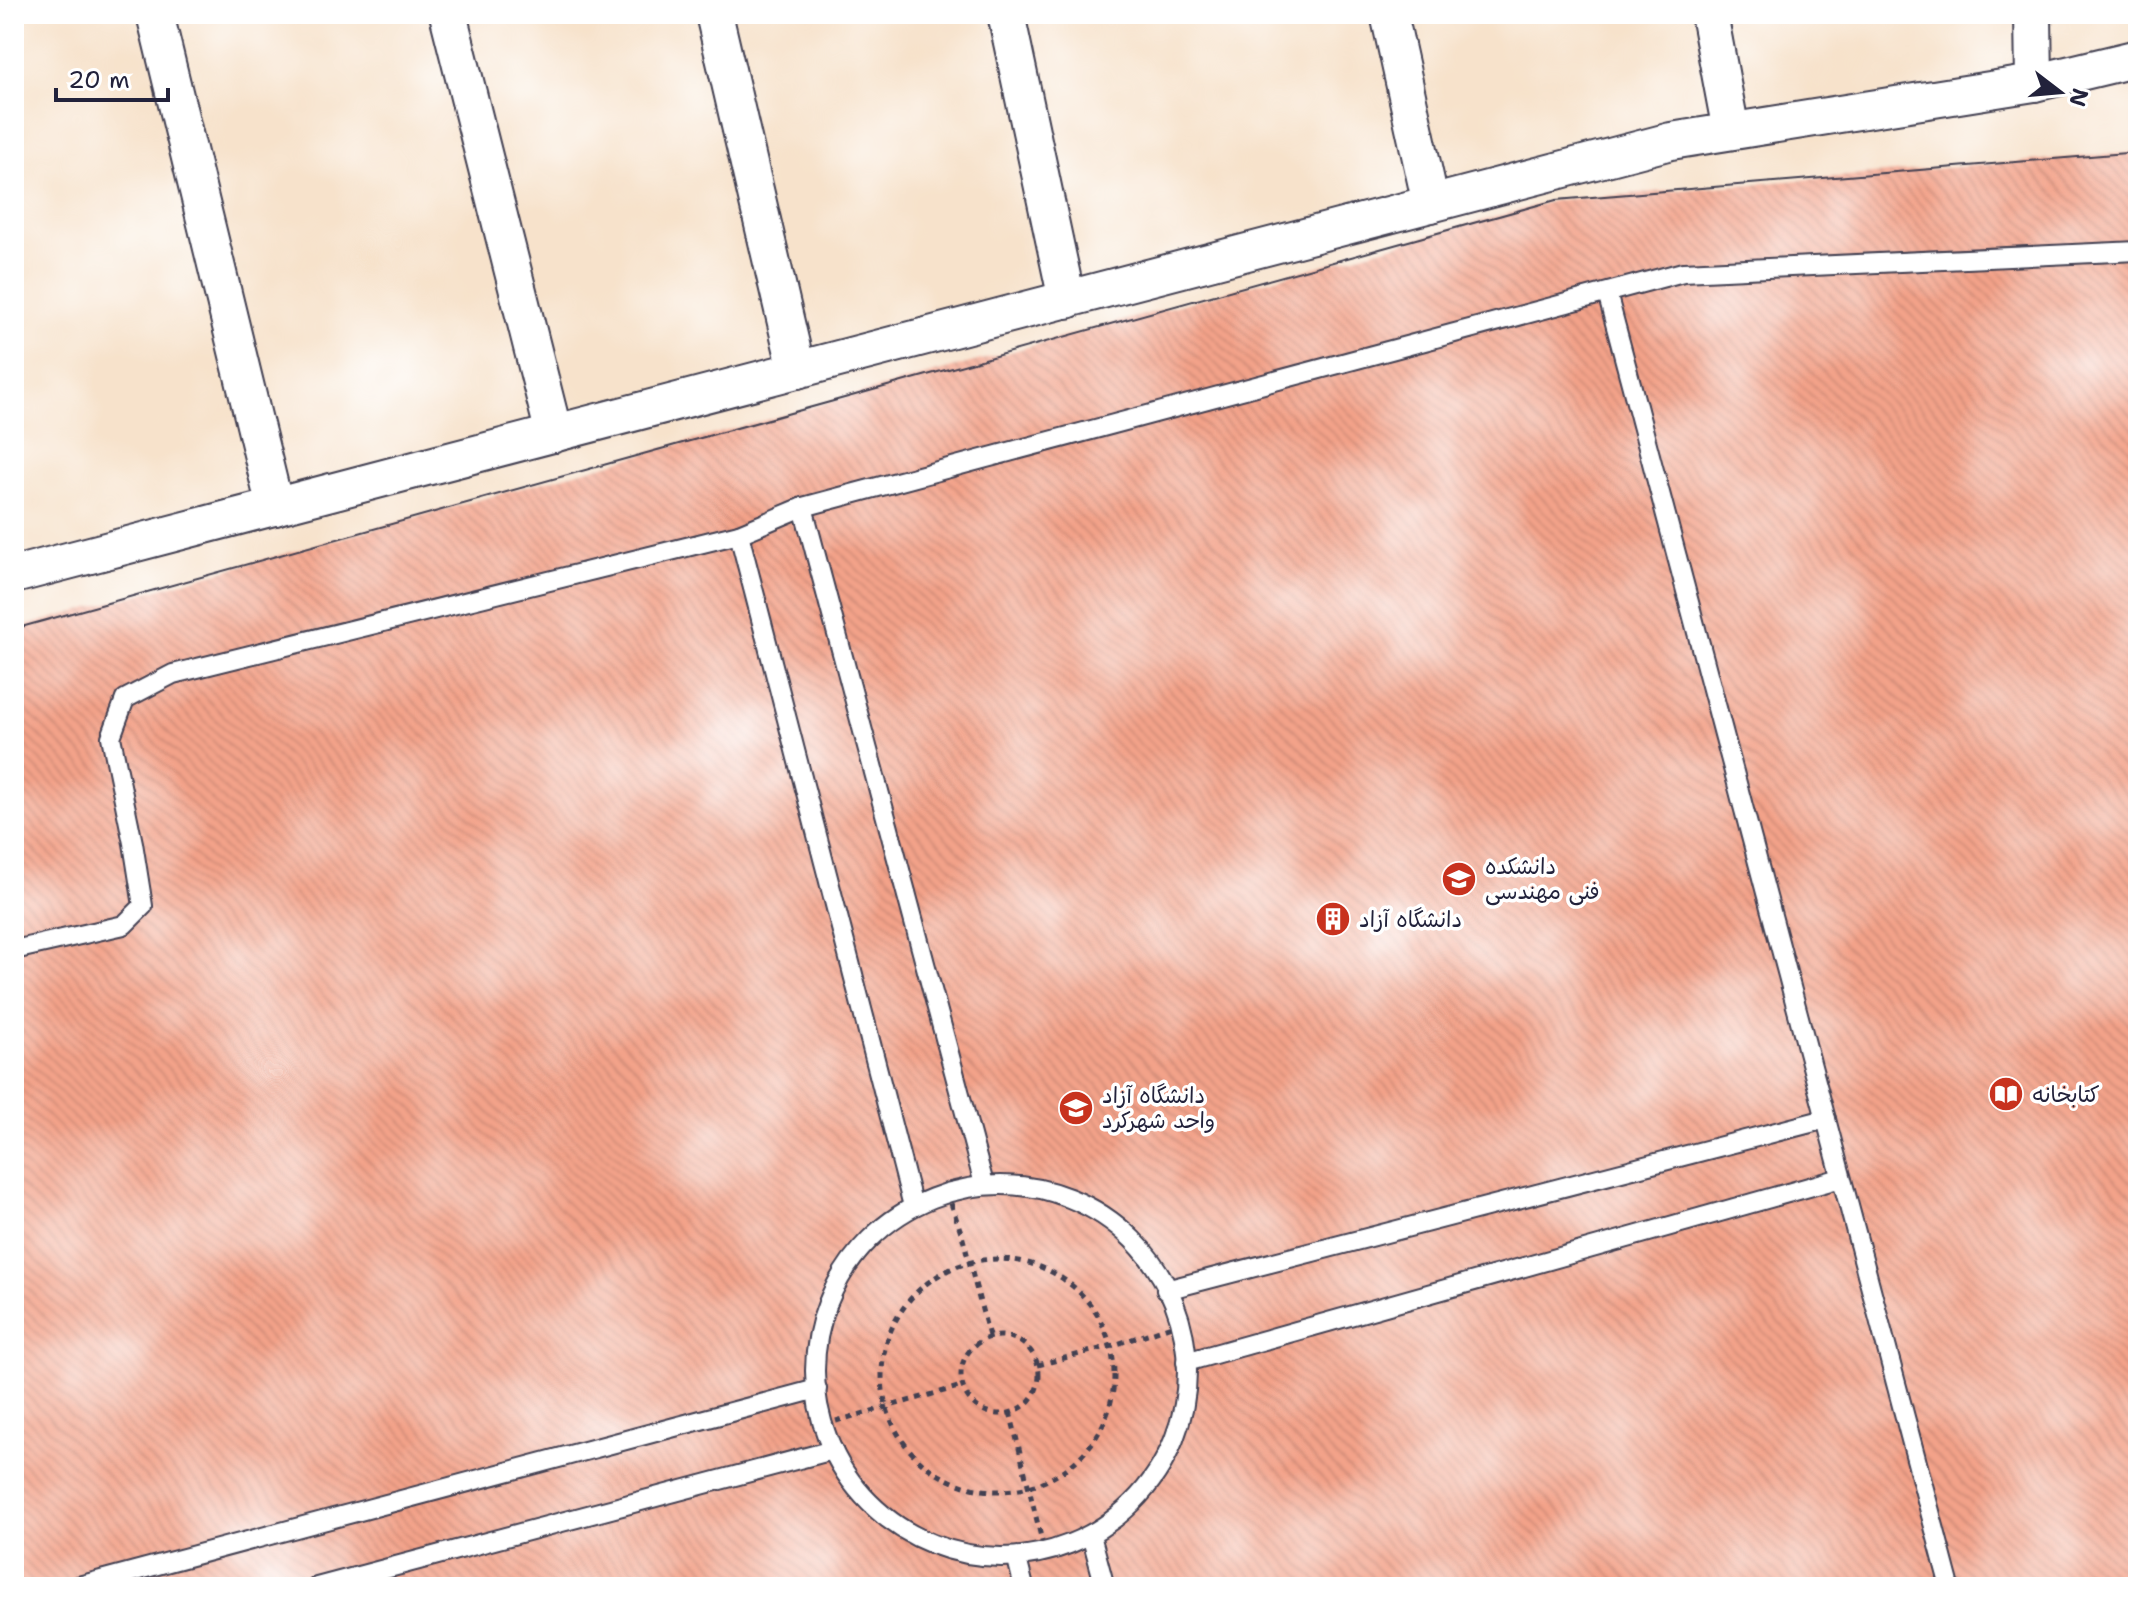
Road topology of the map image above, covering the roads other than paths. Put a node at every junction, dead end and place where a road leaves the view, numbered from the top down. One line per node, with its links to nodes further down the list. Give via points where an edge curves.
1 (155, 14): 17 (street)
2 (448, 14): 16 (street)
3 (714, 14): 15 (street)
4 (1006, 14): 14 (street)
5 (1389, 14): 11 (street)
6 (1709, 14): 10 (street)
7 (2033, 14): 9 (street)
8 (2138, 58): 9 (street)
9 (2034, 83): 10 (street)
10 (1731, 131): 11 (street, via 1671,141)
11 (1431, 204): 14 (street)
12 (2138, 251): 13 (lane, via 1683,272)
13 (1607, 293): 18 (lane); 22 (lane)
14 (1067, 300): 15 (street)
15 (797, 370): 16 (street)
16 (554, 434): 17 (street)
17 (275, 507): 20 (street)
18 (803, 507): 19 (lane); 24 (lane)
19 (739, 534): 21 (lane, via 173,674 125,699 111,737 143,906 124,925); 25 (lane)
20 (14, 575)
21 (14, 950)
22 (1826, 1119): 23 (lane); 26 (lane)
23 (1841, 1178): 27 (lane); 36 (lane)
24 (984, 1184): 25 (lane); 26 (lane, via 1047,1189 1105,1215 1151,1259)
25 (913, 1206): 28 (lane, via 863,1245 828,1299 814,1361)
26 (1166, 1290): 27 (lane, via 1180,1315)
27 (1186, 1362): 30 (lane, via 1188,1379 1174,1441 1141,1496)
28 (817, 1389): 29 (lane, via 821,1425); 32 (lane)
29 (833, 1450): 31 (lane, via 849,1482 895,1527 953,1553); 33 (lane)
30 (1091, 1535): 31 (lane, via 1055,1551); 35 (lane)
31 (1017, 1559): 34 (lane)
32 (75, 1587)
33 (317, 1587)
34 (1024, 1587)
35 (1105, 1587)
36 (1950, 1587)

